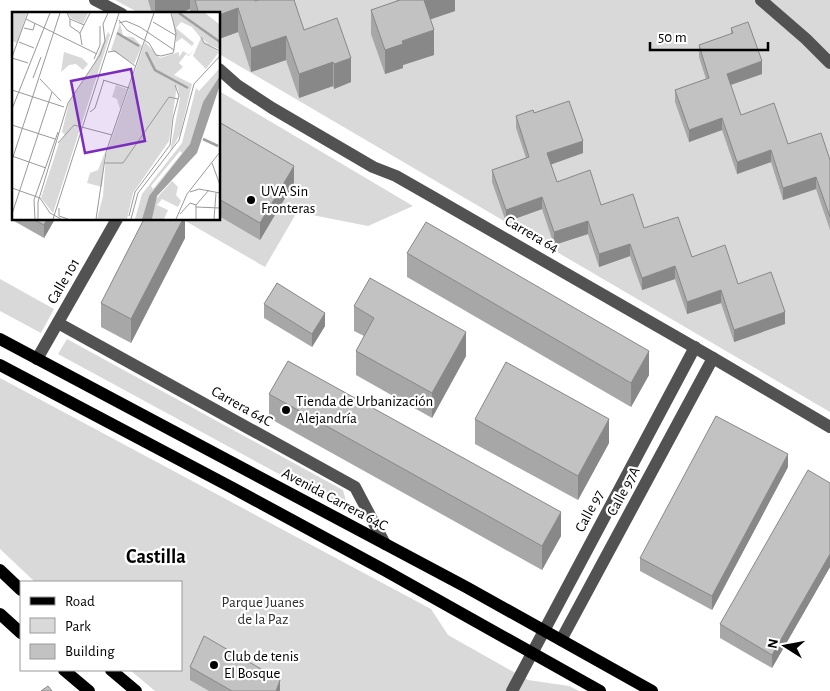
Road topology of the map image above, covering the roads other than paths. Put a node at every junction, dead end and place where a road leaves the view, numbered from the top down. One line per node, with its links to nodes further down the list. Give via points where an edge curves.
1 (95, 0): 3 (street)
2 (761, 0): 4 (street)
3 (118, 12)
4 (830, 62)
5 (220, 70): 9 (street, Carrera 64, via 272,108 373,167 396,176)
6 (116, 220): 7 (street, Calle 101)
7 (58, 323): 11 (street, Calle 101); 14 (street, Carrera 64C, via 355,487)
8 (0, 339): 11 (main road, Avenida Carrera 64C)
9 (695, 347): 10 (street, Carrera 64); 24 (street, Calle 97)
10 (713, 358): 13 (street, Carrera 64); 19 (street, Calle 97A)
11 (37, 359): 14 (main road, Avenida Carrera 64C)
12 (0, 365): 25 (main road, via 246,495)
13 (830, 427)
14 (385, 544): 19 (main road, Avenida Carrera 64C)
15 (0, 570): 16 (main road)
16 (20, 589)
17 (0, 614): 18 (main road)
18 (20, 632)
19 (561, 640): 26 (main road, Avenida Carrera 64C)
20 (65, 671): 22 (main road)
21 (112, 671): 23 (main road)
22 (89, 691)
23 (136, 691)
24 (512, 691)
25 (600, 691)
26 (652, 691)

